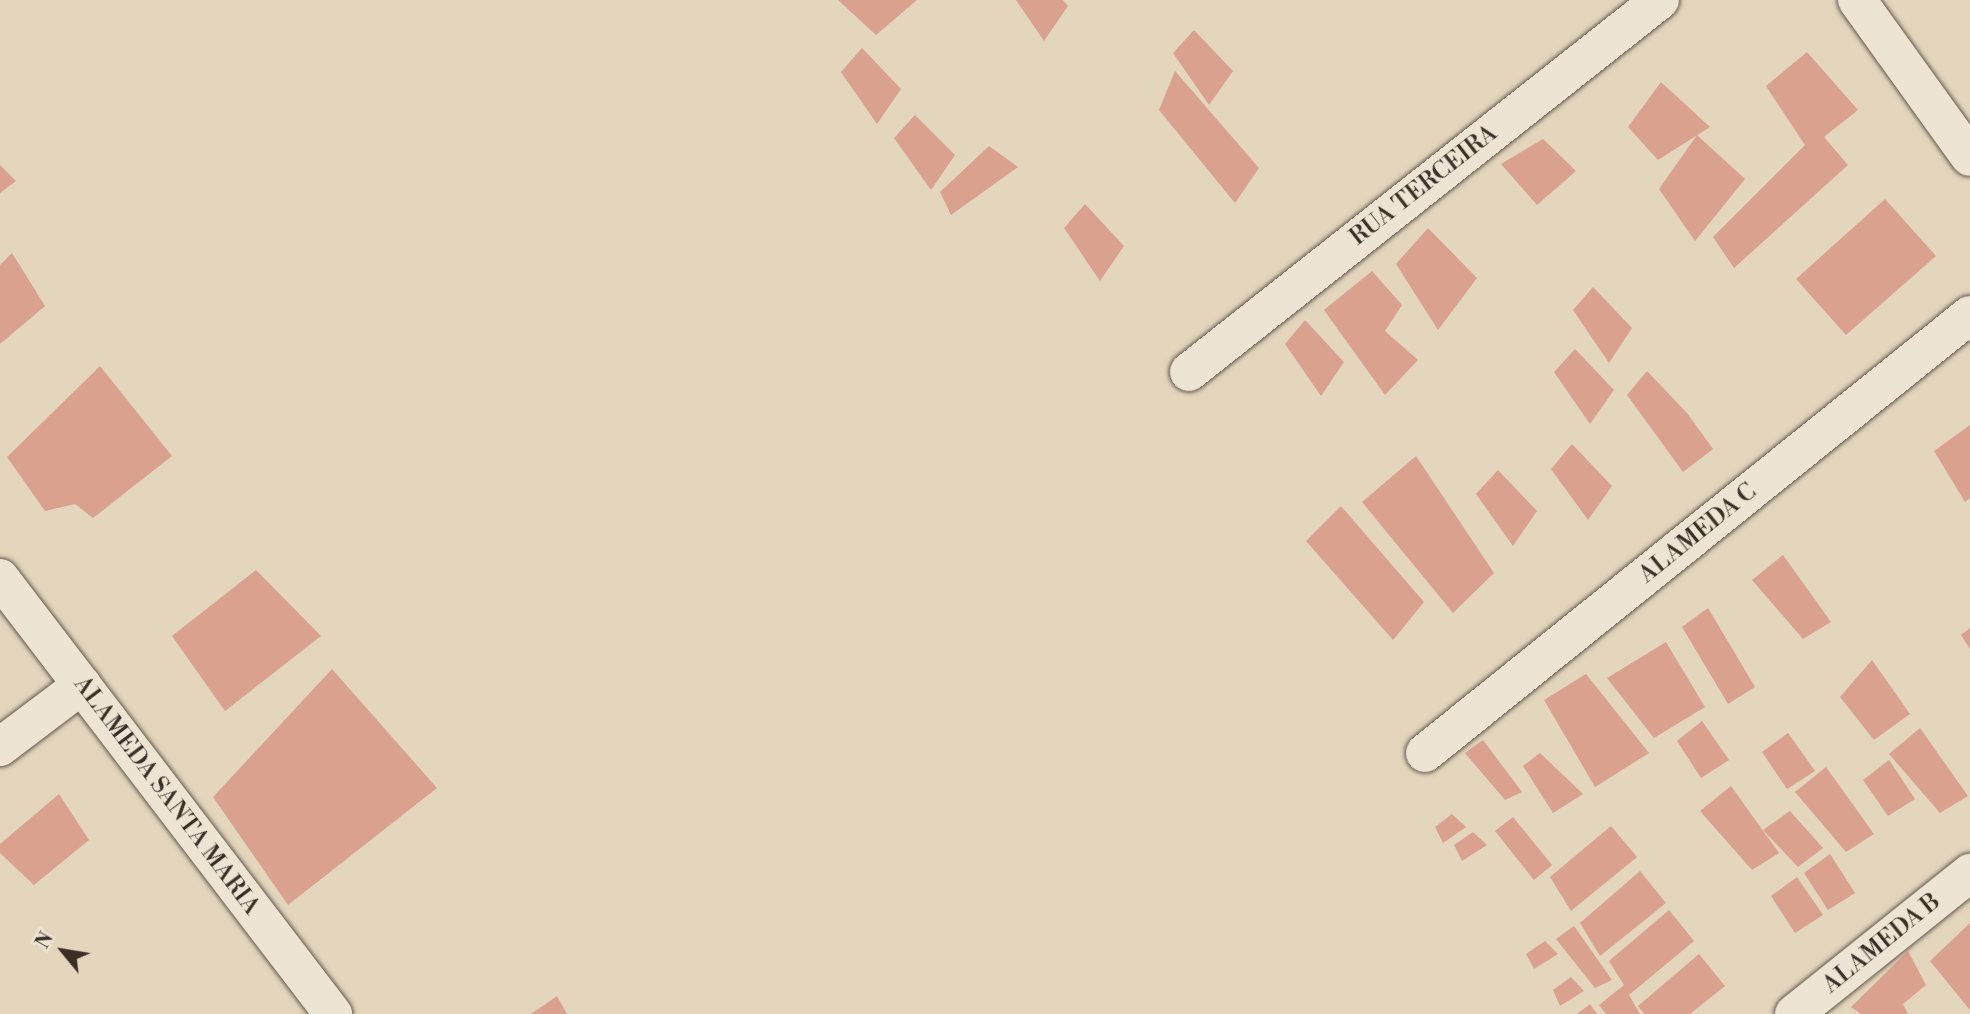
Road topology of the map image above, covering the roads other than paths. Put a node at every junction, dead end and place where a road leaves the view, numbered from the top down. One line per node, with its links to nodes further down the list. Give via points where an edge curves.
1 (1660, 0): 5 (street, RUA TERCEIRA)
2 (1857, 0): 3 (street)
3 (1970, 157)
4 (1970, 315): 9 (street, ALAMEDA C)
5 (1189, 372)
6 (0, 578): 7 (street, ALAMEDA SANTA MARIA)
7 (82, 685): 8 (street); 11 (street, ALAMEDA SANTA MARIA)
8 (0, 747)
9 (1425, 753)
10 (1970, 873): 12 (street, ALAMEDA B)
11 (333, 1014)
12 (1794, 1014)

